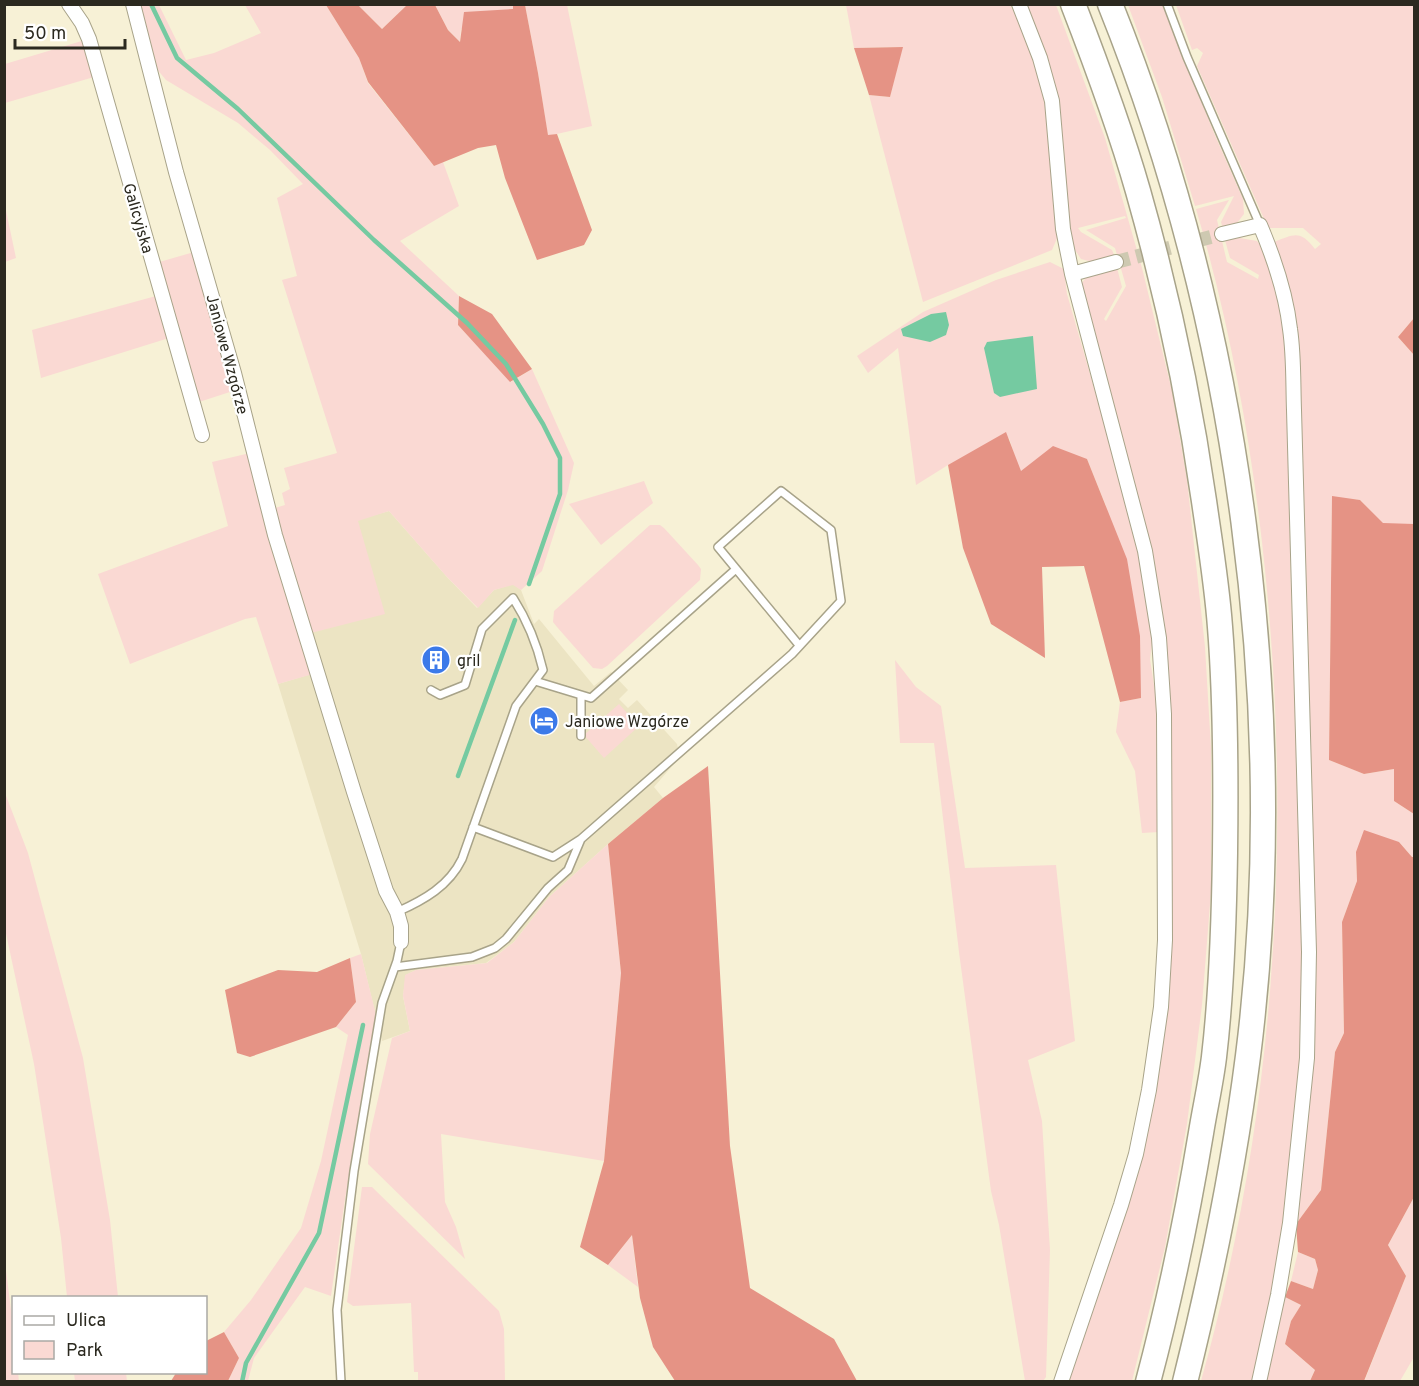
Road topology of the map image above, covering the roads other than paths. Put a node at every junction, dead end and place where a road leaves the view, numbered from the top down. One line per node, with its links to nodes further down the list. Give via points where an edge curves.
1 (69, 4): 11 (street, Galicyjska, via 89,39)
2 (133, 4): 20 (street, Janiowe Wzgórze, via 279,546 354,792 386,891)
3 (1019, 4): 10 (street, via 1052,101 1063,229)
4 (1073, 4): 25 (highway, via 1137,188 1159,268 1196,449 1220,625 1226,787 1224,921 1214,1057 1190,1202)
5 (1110, 4): 26 (highway, via 1156,131 1208,322 1238,490 1258,686 1263,795 1259,929 1248,1054 1232,1168)
6 (1167, 4): 7 (lane)
7 (1260, 225): 8 (street); 27 (street, via 1290,331 1309,952 1307,1058 1290,1223)
8 (1222, 234)
9 (1116, 262): 10 (street)
10 (1072, 274): 24 (street, via 1145,551 1159,638 1164,714 1165,940 1161,1007 1136,1154)
11 (202, 435)
12 (736, 569): 13 (lane); 13 (lane, via 718,547 781,491 831,530 841,601); 16 (lane, via 591,698)
13 (799, 645): 19 (lane)
14 (535, 681): 15 (lane, via 543,670 540,656 513,598 482,629 465,685 440,694); 16 (lane); 18 (lane, via 516,706)
15 (431, 690)
16 (581, 696): 17 (lane)
17 (581, 736)
18 (473, 827): 19 (lane, via 553,857); 20 (lane, via 455,873 432,893)
19 (581, 839): 22 (lane, via 568,870 495,948 472,957)
20 (397, 912): 21 (street, Janiowe Wzgórze)
21 (400, 942): 22 (lane)
22 (395, 967): 23 (lane, via 382,1003 354,1171 337,1310)
23 (341, 1382)
24 (1061, 1382)
25 (1148, 1382)
26 (1185, 1382)
27 (1259, 1382)

